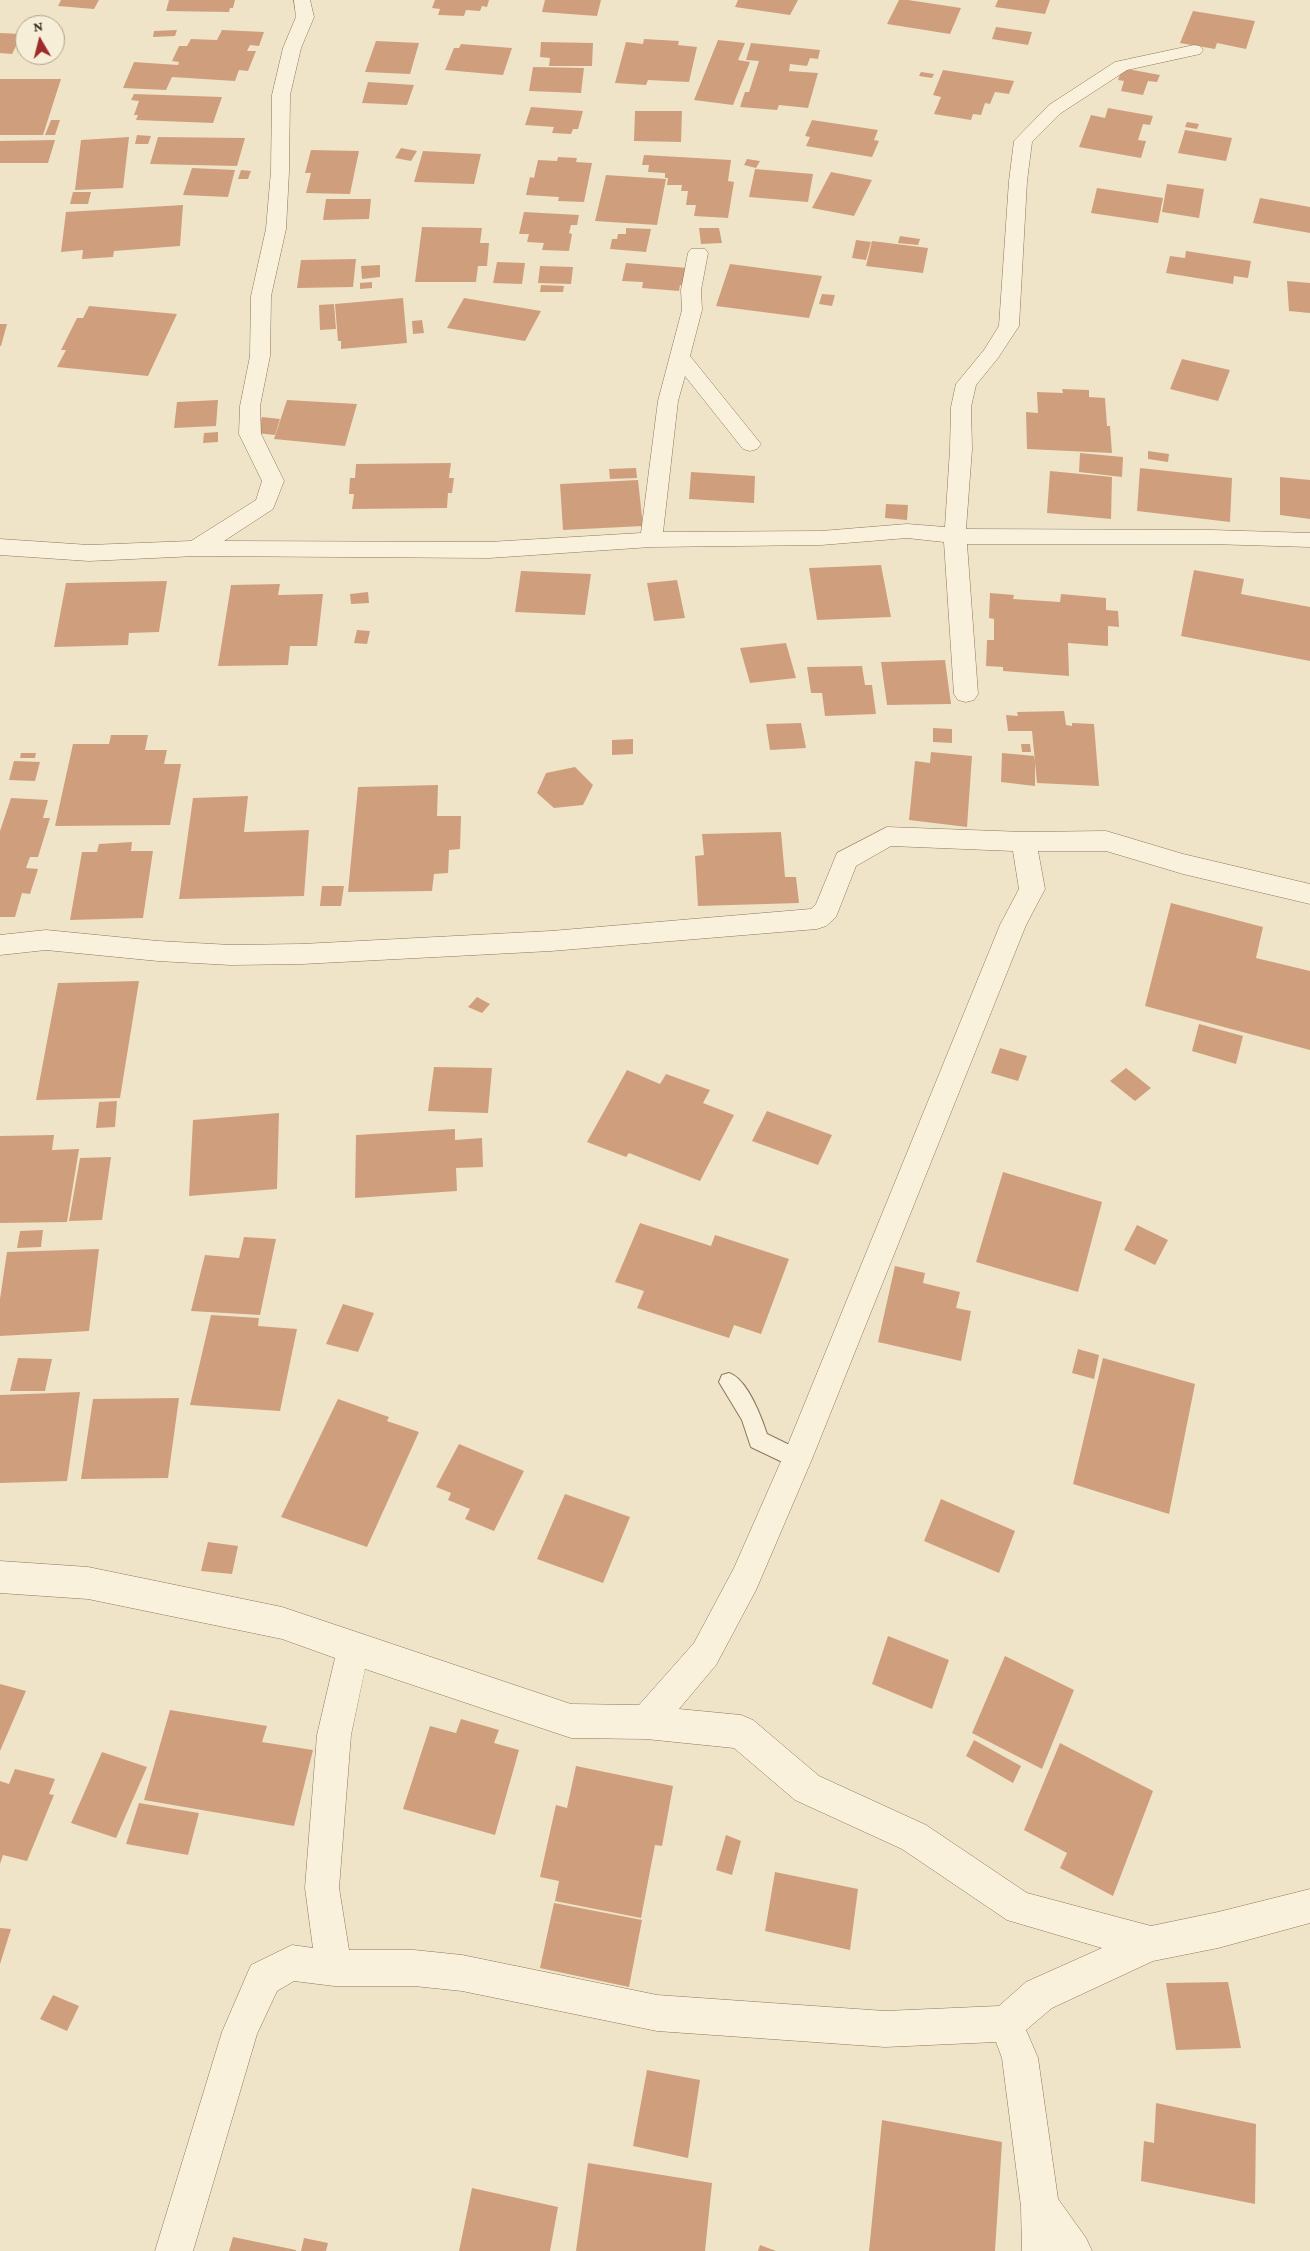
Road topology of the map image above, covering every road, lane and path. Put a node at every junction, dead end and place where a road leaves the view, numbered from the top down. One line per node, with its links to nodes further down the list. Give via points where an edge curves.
1 (302, 0): 10 (street, via 305,16 292,48 281,95 276,228 261,296 260,356 250,406 250,434 273,481 265,504)
2 (1194, 50): 6 (street, via 1121,66 1055,109 1023,141 1009,326 966,384 961,407 962,448)
3 (698, 253): 4 (street, via 691,290 692,310)
4 (680, 357): 5 (street); 7 (street, via 668,401)
5 (750, 444)
6 (955, 536): 7 (street, via 907,531 820,538); 8 (street); 11 (street)
7 (651, 540): 10 (street, via 488,550)
8 (1310, 540)
9 (0, 547): 10 (street, via 89,553)
10 (196, 548)
11 (966, 694)
12 (1024, 842): 13 (street, via 1106,841 1184,864); 14 (street, via 887,836 846,860 826,910 817,919 551,941 302,954 185,953 46,940); 16 (street, via 1032,889 1013,925)
13 (1310, 894)
14 (0, 945)
15 (729, 1382): 16 (lane, via 751,1416 758,1440)
16 (797, 1459): 19 (street, via 745,1579 705,1654)
17 (0, 1577): 18 (street, via 88,1583 282,1623)
18 (353, 1649): 19 (street, via 571,1721); 22 (street, via 334,1735 322,1888)
19 (646, 1722): 21 (street, via 741,1732 807,1788 914,1837 1019,1908)
20 (1310, 1906): 21 (street)
21 (1151, 1944): 23 (street, via 1039,1995)
22 (334, 1968): 23 (street, via 414,1968 462,1973 657,2013 885,2028); 25 (street, via 292,1963 264,1978 240,2032)
23 (1006, 2024): 24 (street, via 1020,2058)
24 (1040, 2206): 26 (street); 27 (street)
25 (174, 2251)
26 (1040, 2251)
27 (1073, 2251)

